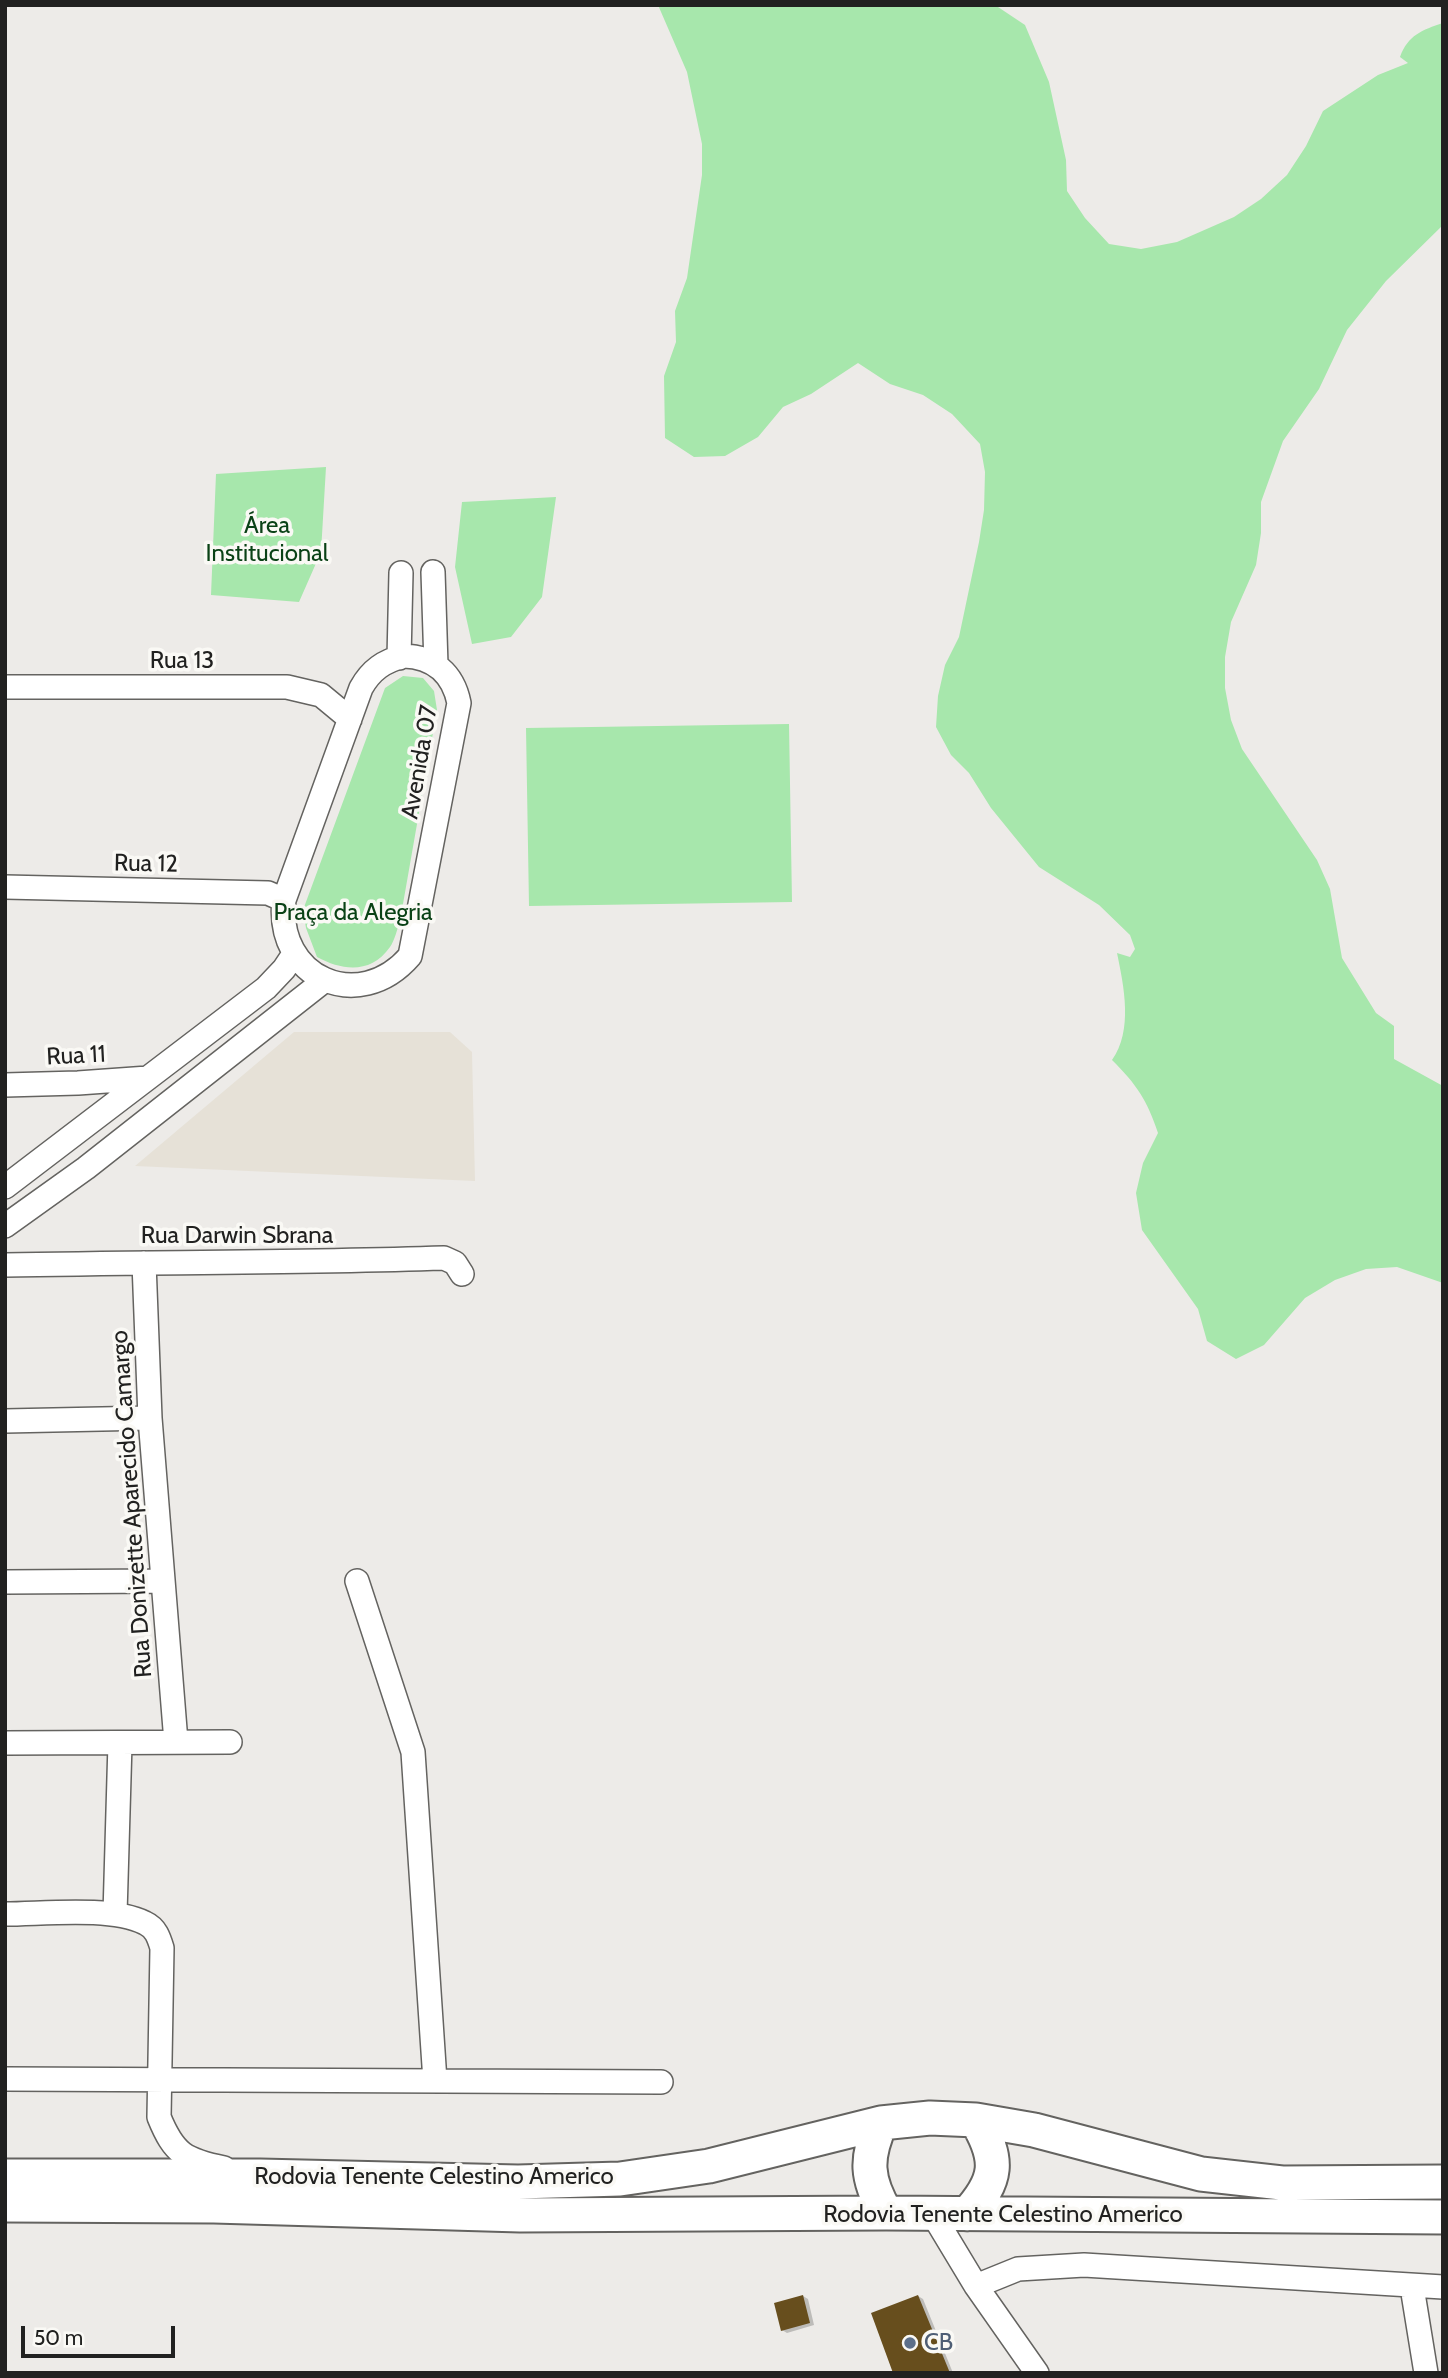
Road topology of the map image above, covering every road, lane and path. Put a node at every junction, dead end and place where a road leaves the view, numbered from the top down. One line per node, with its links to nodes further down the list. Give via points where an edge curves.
1 (433, 572): 4 (street)
2 (401, 573): 3 (street)
3 (399, 658): 4 (street, via 415,657); 6 (street, via 383,663 367,678)
4 (436, 665): 10 (street, Avenida 07, via 452,681 459,702 410,956 390,975 365,985)
5 (5, 687): 6 (street, Rua 13, via 287,687 321,695)
6 (350, 719): 8 (street)
7 (5, 887): 8 (street, Rua 12, via 268,893)
8 (284, 900): 9 (street, via 284,928)
9 (294, 954): 10 (street); 11 (street, via 266,988)
10 (325, 980): 16 (street)
11 (148, 1078): 13 (street, Rua 11); 14 (street)
12 (5, 1084): 13 (street, Rua 11)
13 (69, 1084): 14 (street, via 90,1091 96,1103)
14 (89, 1124): 15 (street)
15 (5, 1187)
16 (5, 1226)
17 (144, 1263): 18 (street, Rua Darwin Sbrana); 19 (street, Rua Darwin Sbrana, via 444,1258 455,1263); 20 (street, Rua Donizette Aparecido Camargo)
18 (5, 1265)
19 (462, 1274)
20 (150, 1418): 21 (street); 22 (street, Rua Donizette Aparecido Camargo)
21 (5, 1421)
22 (161, 1581): 24 (street); 26 (street, Rua Donizette Aparecido Camargo)
23 (357, 1581): 33 (street, via 413,1752)
24 (5, 1582)
25 (120, 1742): 26 (street); 28 (street); 30 (street)
26 (176, 1742): 27 (street)
27 (230, 1742)
28 (5, 1743)
29 (5, 1914): 30 (street)
30 (115, 1914): 32 (street, via 146,1923 163,1948)
31 (5, 2079): 32 (street)
32 (158, 2080): 33 (street); 38 (street, via 159,2117 180,2153 205,2164)
33 (435, 2081): 34 (street)
34 (661, 2082)
35 (976, 2120): 36 (highway, Rodovia Tenente Celestino Americo); 39 (highway, Rodovia Tenente Celestino Americo, via 1034,2130 1200,2174 1282,2183); 43 (highway, via 990,2143 993,2169 985,2194)
36 (881, 2123): 38 (highway, Rodovia Tenente Celestino Americo, via 709,2166 620,2179 518,2182); 41 (highway, via 869,2168 874,2192)
37 (5, 2176): 38 (highway, Rodovia Tenente Celestino Americo)
38 (260, 2176)
39 (1440, 2182)
40 (5, 2205): 41 (highway, Rodovia Tenente Celestino Americo, via 520,2215)
41 (886, 2213): 42 (highway, Rodovia Tenente Celestino Americo)
42 (932, 2213): 43 (highway, Rodovia Tenente Celestino Americo); 45 (street)
43 (967, 2214): 44 (highway, Rodovia Tenente Celestino Americo)
44 (1443, 2217)
45 (976, 2286): 46 (street, via 1018,2269 1084,2266); 48 (street)
46 (1412, 2287): 47 (street); 49 (street)
47 (1443, 2287)
48 (1037, 2373)
49 (1426, 2373)

